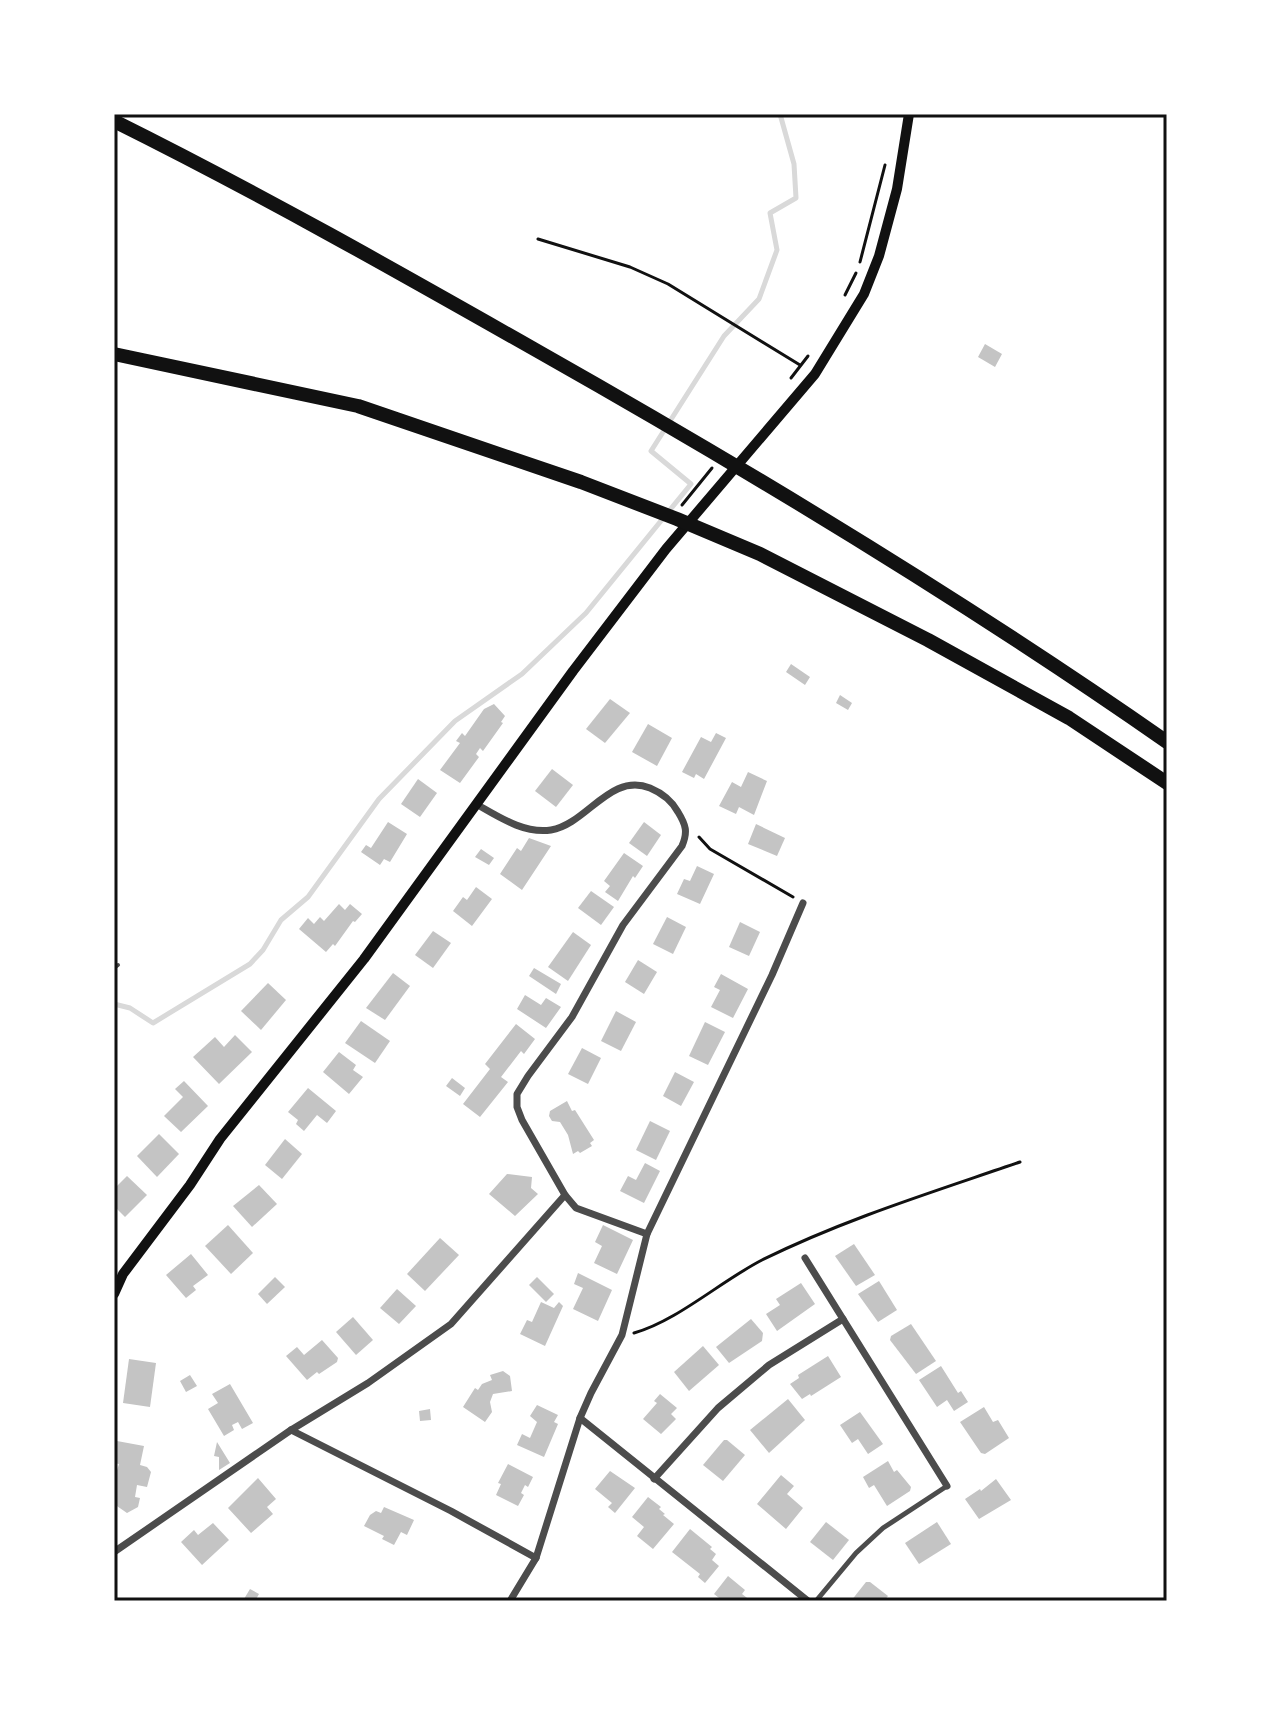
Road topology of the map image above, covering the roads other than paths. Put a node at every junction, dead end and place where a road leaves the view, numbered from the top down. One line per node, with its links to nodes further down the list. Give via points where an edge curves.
1 (909, 114): 6 (main road, via 883,243 858,304 815,374 666,549)
2 (114, 121): 4 (highway, via 372,257 799,501)
3 (114, 354): 5 (highway, via 358,406 581,482 760,554 1069,718)
4 (1167, 742)
5 (1167, 783)
6 (476, 804): 8 (street, via 528,829 554,829 621,787 646,786 674,805 685,823 682,846 623,925 572,1017 517,1094 522,1120); 11 (main road, via 364,959)
7 (803, 903): 9 (street)
8 (565, 1195): 9 (street, via 576,1208); 15 (street, via 451,1324)
9 (647, 1234): 14 (street, via 622,1335)
10 (805, 1258): 13 (street)
11 (117, 1277): 12 (main road)
12 (114, 1294)
13 (843, 1319): 16 (street, via 769,1365 718,1408); 17 (street)
14 (580, 1418): 16 (street); 19 (street)
15 (291, 1430): 18 (street); 19 (street)
16 (654, 1479): 21 (street)
17 (947, 1486): 22 (street, via 883,1528)
18 (114, 1552)
19 (536, 1558): 20 (street)
20 (510, 1601)
21 (808, 1601)
22 (816, 1601)

